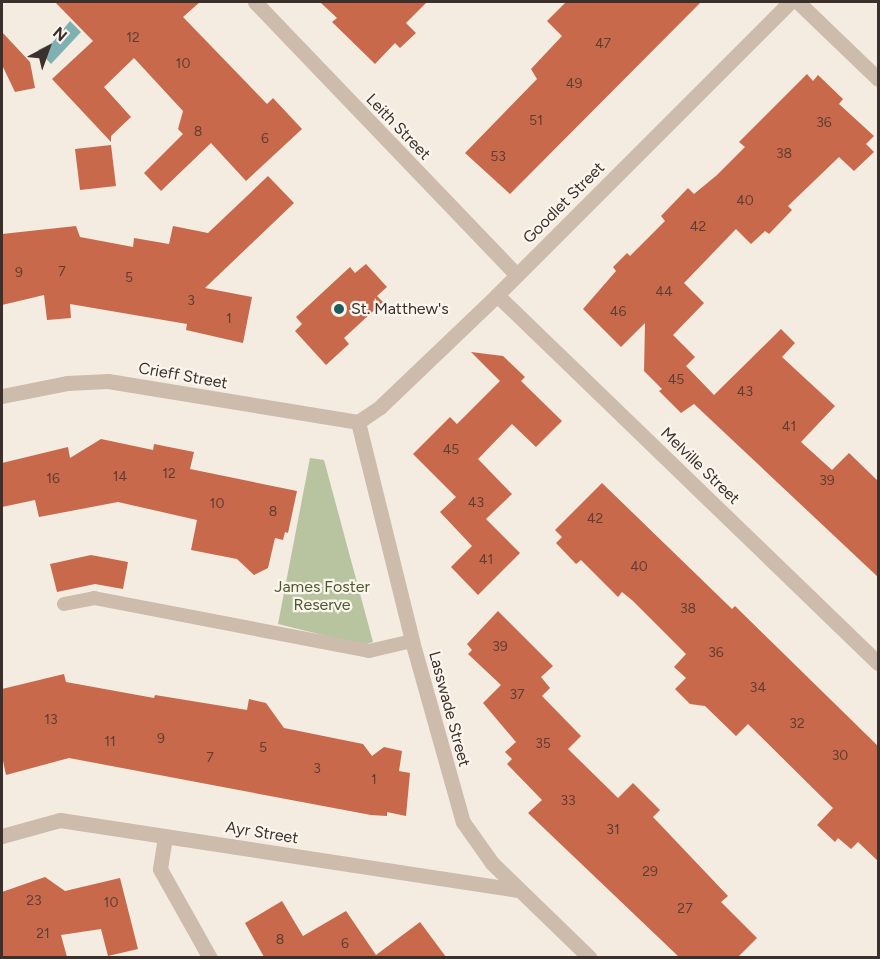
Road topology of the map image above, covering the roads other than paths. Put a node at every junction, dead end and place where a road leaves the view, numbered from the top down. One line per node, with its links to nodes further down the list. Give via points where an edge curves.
1 (255, 2): 5 (street, Leith Street)
2 (790, 2): 5 (street, Goodlet Street)
3 (798, 2): 4 (street)
4 (879, 79)
5 (517, 275): 6 (street, Goodlet Street)
6 (497, 295): 8 (street, Goodlet Street, via 380,407); 11 (street, Melville Street)
7 (2, 396): 8 (street, Crieff Street, via 67,383 108,381)
8 (358, 422): 10 (street, Lasswade Street)
9 (64, 604): 10 (lane, via 94,598 369,651)
10 (412, 641): 14 (street, Lasswade Street, via 463,822 475,843)
11 (879, 663)
12 (2, 836): 13 (street, Ayr Street, via 60,820)
13 (165, 837): 14 (street, Ayr Street); 15 (street, via 160,869)
14 (518, 890): 16 (street, Lasswade Street)
15 (210, 957)
16 (590, 957)

